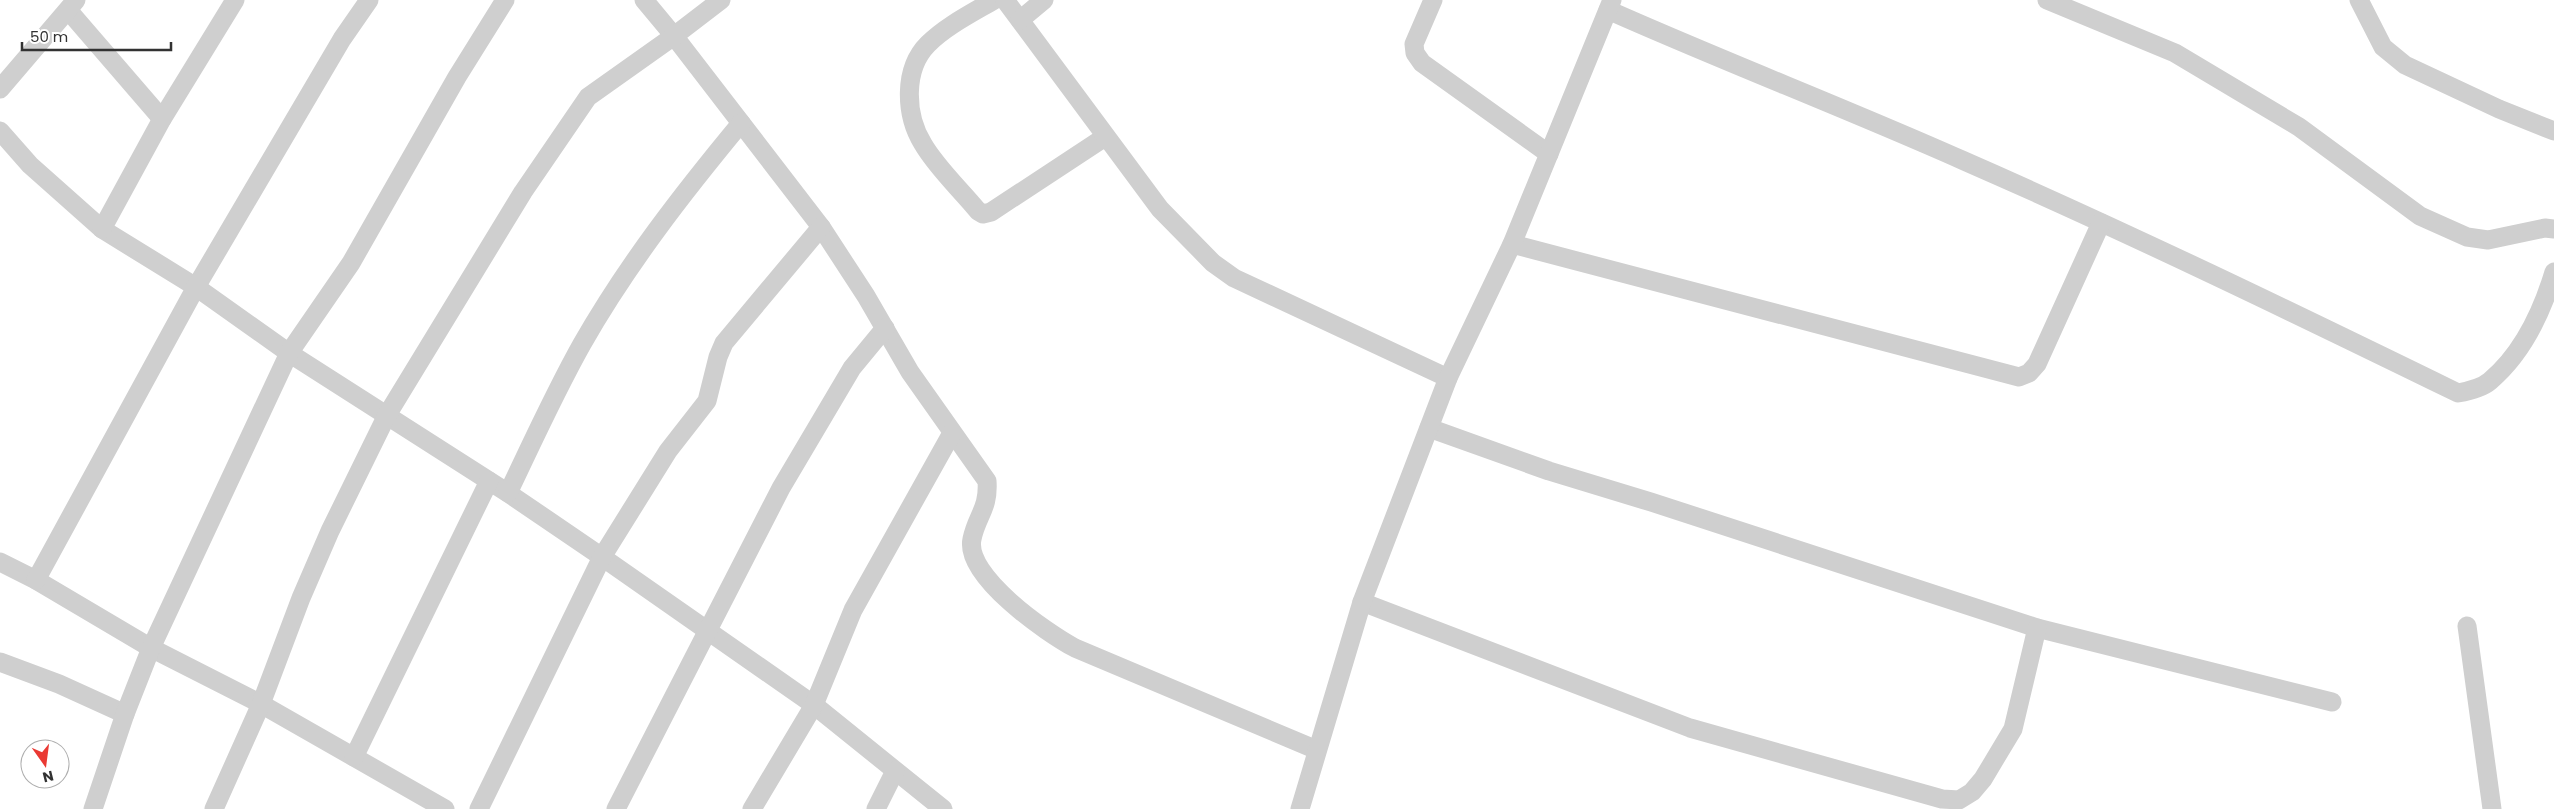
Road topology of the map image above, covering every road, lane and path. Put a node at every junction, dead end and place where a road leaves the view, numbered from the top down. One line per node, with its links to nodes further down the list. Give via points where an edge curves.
1 (235, 0): 17 (street)
2 (369, 0): 29 (street, via 342,38)
3 (505, 0): 31 (street, via 457,77 351,263)
4 (644, 0): 15 (street)
5 (721, 0): 15 (street)
6 (994, 0): 21 (street, via 952,26 916,58 910,94 914,124 923,144 978,211 984,214)
7 (1004, 0): 14 (street)
8 (1044, 0): 14 (street)
9 (1434, 0): 22 (street, via 1414,44 1415,53 1422,63)
10 (2047, 0): 26 (street, via 2175,53 2299,127 2420,216 2459,234 2488,240)
11 (2359, 0): 20 (street, via 2384,47 2405,65)
12 (72, 5): 16 (street); 17 (street)
13 (1610, 5): 22 (street); 23 (street, via 1734,66 1961,159)
14 (1020, 20): 21 (street)
15 (674, 36): 18 (street); 33 (street, via 588,97 523,192)
16 (0, 89)
17 (162, 119): 25 (street)
18 (741, 123): 24 (street); 37 (street, via 672,207 612,295 578,352)
19 (0, 131): 25 (street, via 30,165)
20 (2554, 131)
21 (1105, 137): 32 (street, via 1160,209 1213,264 1234,278)
22 (1548, 154): 27 (street)
23 (2101, 223): 27 (street, via 2037,364 2029,374 2019,377); 28 (street, via 2458,393 2490,382 2510,360 2533,327)
24 (820, 226): 30 (street); 38 (street, via 724,343 708,401 668,451)
25 (102, 229): 29 (street, via 131,250)
26 (2554, 229)
27 (1512, 244): 32 (street)
28 (2554, 272)
29 (196, 287): 31 (street); 40 (street)
30 (885, 328): 35 (street, via 910,372); 44 (street, via 852,368 824,412 781,488)
31 (289, 353): 33 (street); 45 (street)
32 (1448, 378): 34 (street)
33 (387, 416): 36 (street); 48 (street, via 330,531)
34 (1429, 428): 41 (street); 43 (street, via 1549,471)
35 (952, 433): 49 (street, via 853,610); 51 (street, via 987,481 986,507 972,539 975,561 1008,599 1051,635 1075,648)
36 (490, 481): 37 (street); 52 (street)
37 (508, 493): 38 (street)
38 (602, 557): 44 (street); 57 (street)
39 (0, 562): 40 (street)
40 (36, 580): 45 (street)
41 (1362, 602): 43 (street, via 1690,728 1942,799 1959,800 1972,792 1983,779 2012,729); 51 (street)
42 (2467, 626): 63 (street)
43 (2037, 628): 47 (street)
44 (708, 632): 49 (street); 58 (street)
45 (151, 648): 48 (street); 50 (street)
46 (0, 662): 50 (street)
47 (2332, 702)
48 (261, 704): 52 (street); 55 (street)
49 (814, 705): 53 (street); 59 (street)
50 (125, 714): 54 (street)
51 (1318, 750): 62 (street)
52 (354, 757): 56 (street)
53 (895, 771): 60 (street); 61 (street)
54 (93, 809)
55 (214, 809)
56 (445, 809)
57 (479, 809)
58 (616, 809)
59 (752, 809)
60 (876, 809)
61 (943, 809)
62 (1300, 809)
63 (2492, 809)

